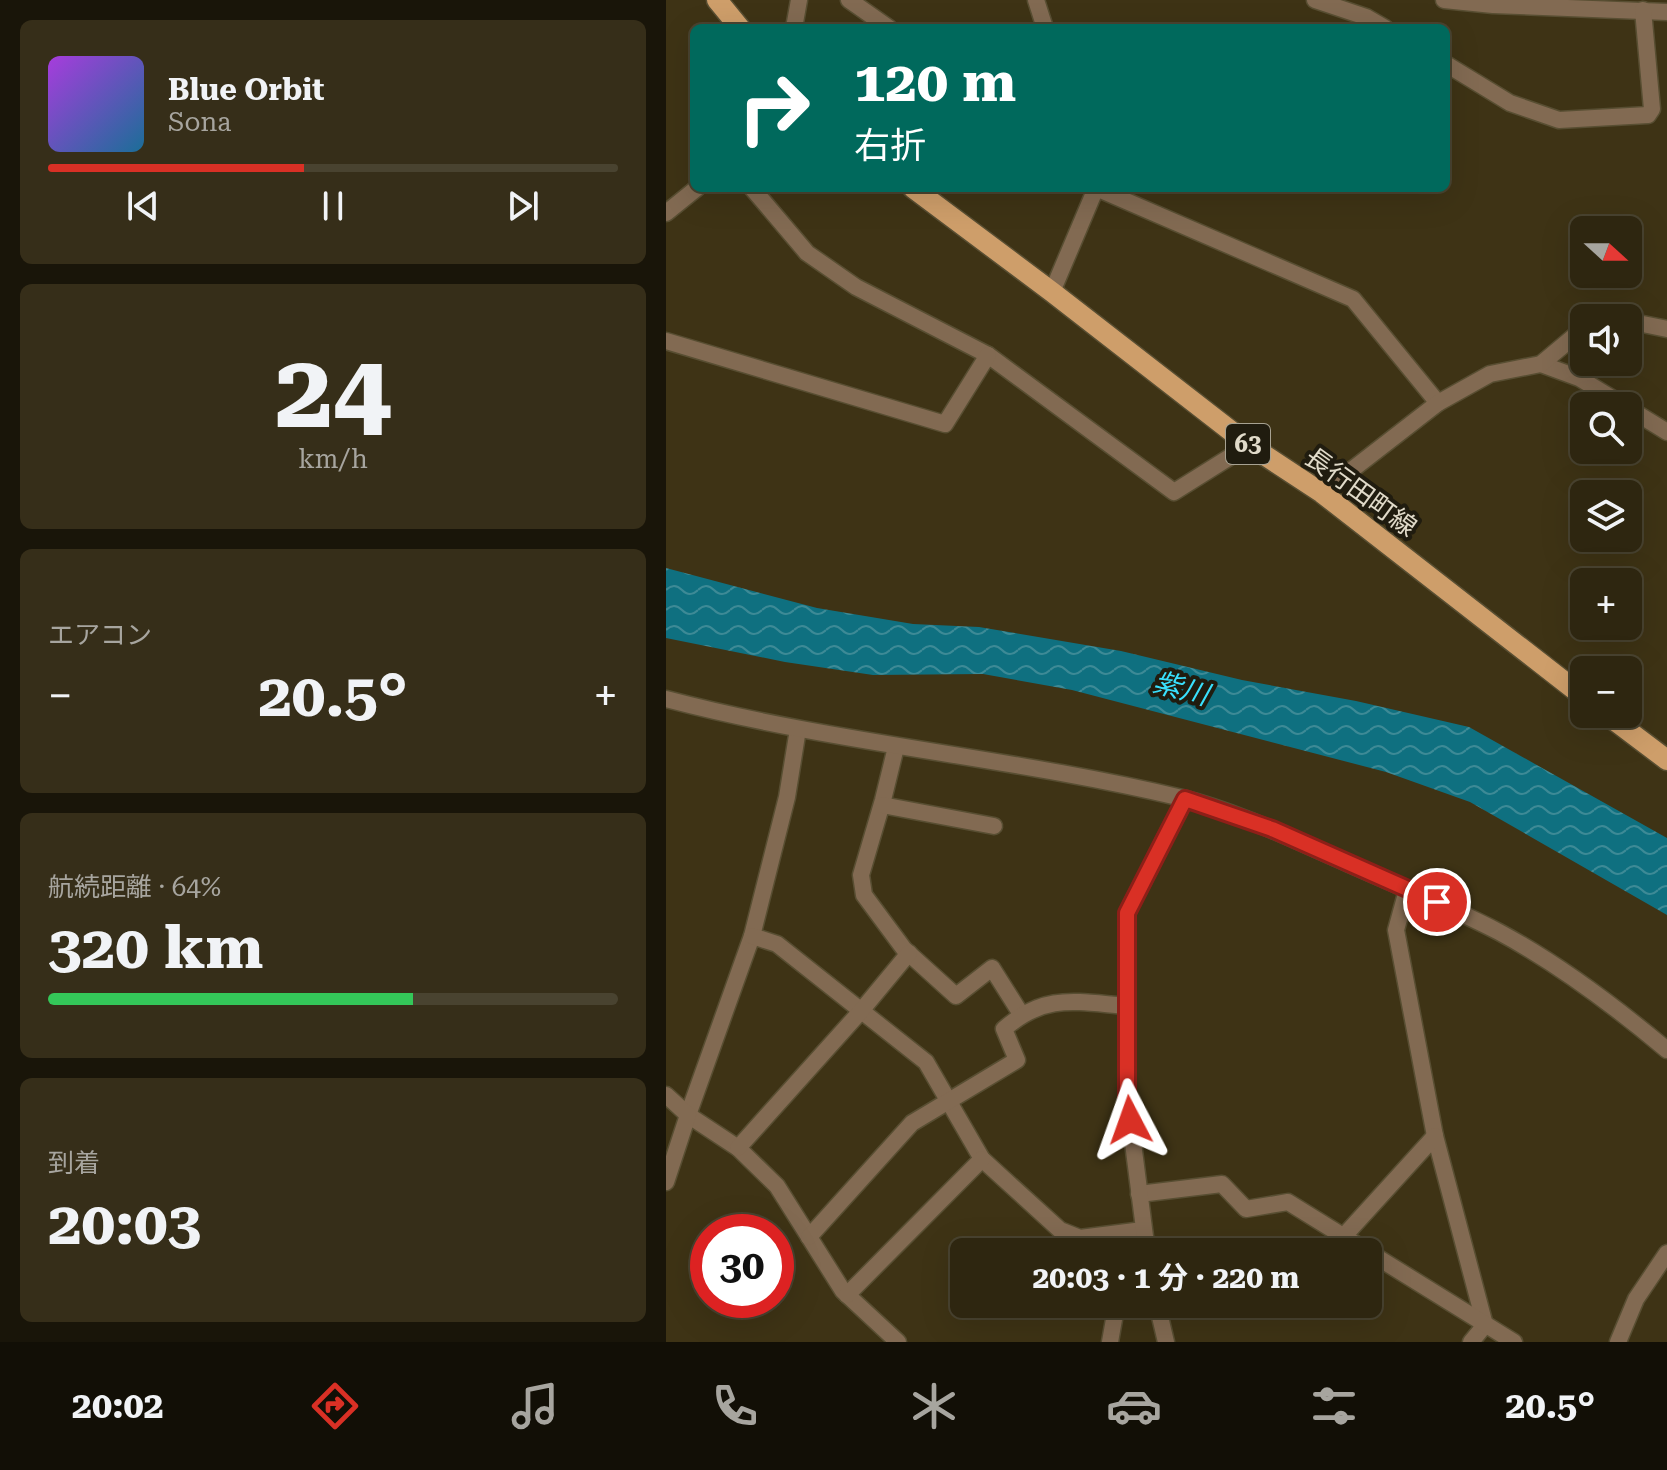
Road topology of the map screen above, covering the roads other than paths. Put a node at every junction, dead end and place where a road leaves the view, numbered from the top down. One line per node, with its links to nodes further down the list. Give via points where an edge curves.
1 (717, 0): 9 (main road)
2 (799, 0): 10 (street)
3 (849, 0): 11 (street)
4 (1036, 0): 12 (street)
5 (1315, 0): 13 (street)
6 (1444, 0): 7 (street)
7 (1643, 10): 8 (street); 14 (street, via 1652,109 1648,115 1559,120 1510,103)
8 (1667, 12)
9 (737, 24)
10 (795, 24)
11 (883, 24)
12 (1044, 24)
13 (1378, 24)
14 (1450, 66)
15 (692, 192): 20 (street)
16 (755, 192): 26 (street, via 807,253 856,287)
17 (918, 192): 21 (main road, 長行田町線 / 63)
18 (1094, 192): 21 (street)
19 (1105, 192): 29 (street, via 1353,299)
20 (666, 213)
21 (1052, 292): 32 (main road, 長行田町線 / 63)
22 (1642, 324): 23 (street)
23 (1667, 329)
24 (1570, 340): 27 (street)
25 (666, 341): 26 (street, via 945,424)
26 (988, 355): 32 (street, via 1174,492)
27 (1541, 364): 28 (street); 29 (street, via 1490,374)
28 (1602, 392)
29 (1438, 403): 33 (street)
30 (1642, 417): 31 (street)
31 (1667, 432)
32 (1249, 445): 33 (main road, 長行田町線 / 63)
33 (1322, 493): 34 (main road, 長行田町線 / 63)
34 (1570, 686)
35 (666, 699): 37 (street)
36 (1625, 728): 39 (main road)
37 (798, 729): 38 (street); 44 (street, via 787,797)
38 (896, 747): 40 (street); 41 (street)
39 (1667, 760)
40 (1185, 799): 43 (street, via 1272,829); 46 (street, via 1127,913)
41 (882, 805): 42 (street); 45 (street, via 861,875 864,895)
42 (994, 826)
43 (1407, 890): 49 (street, via 1502,934); 53 (street, via 1396,930)
44 (752, 936): 47 (street, via 777,944); 52 (street)
45 (909, 953): 47 (street); 48 (street, via 956,996 992,968)
46 (1126, 1006): 48 (street, via 1059,1001); 57 (street, via 1127,1096)
47 (861, 1011): 51 (street, via 926,1062); 54 (street)
48 (1021, 1014): 51 (street, via 1004,1029 1017,1060)
49 (1667, 1050)
50 (666, 1095): 52 (street)
51 (947, 1101): 55 (street); 60 (street, via 912,1123)
52 (688, 1115): 54 (street); 56 (street)
53 (1435, 1136): 59 (street); 66 (street)
54 (738, 1148): 60 (street, via 777,1186)
55 (982, 1159): 58 (street, via 1060,1230 1080,1238); 63 (street)
56 (666, 1182)
57 (1139, 1194): 58 (street); 59 (street, via 1222,1184 1246,1209 1288,1202)
58 (1143, 1230): 61 (street)
59 (1344, 1236): 66 (street)
60 (809, 1237): 63 (street)
61 (1144, 1238)
62 (1667, 1253): 72 (street, via 1636,1299)
63 (847, 1295): 67 (street)
64 (1114, 1318): 68 (street)
65 (1160, 1318): 69 (street)
66 (1485, 1325): 70 (street); 71 (street)
67 (898, 1342)
68 (1110, 1342)
69 (1166, 1342)
70 (1471, 1342)
71 (1514, 1342)
72 (1618, 1342)

